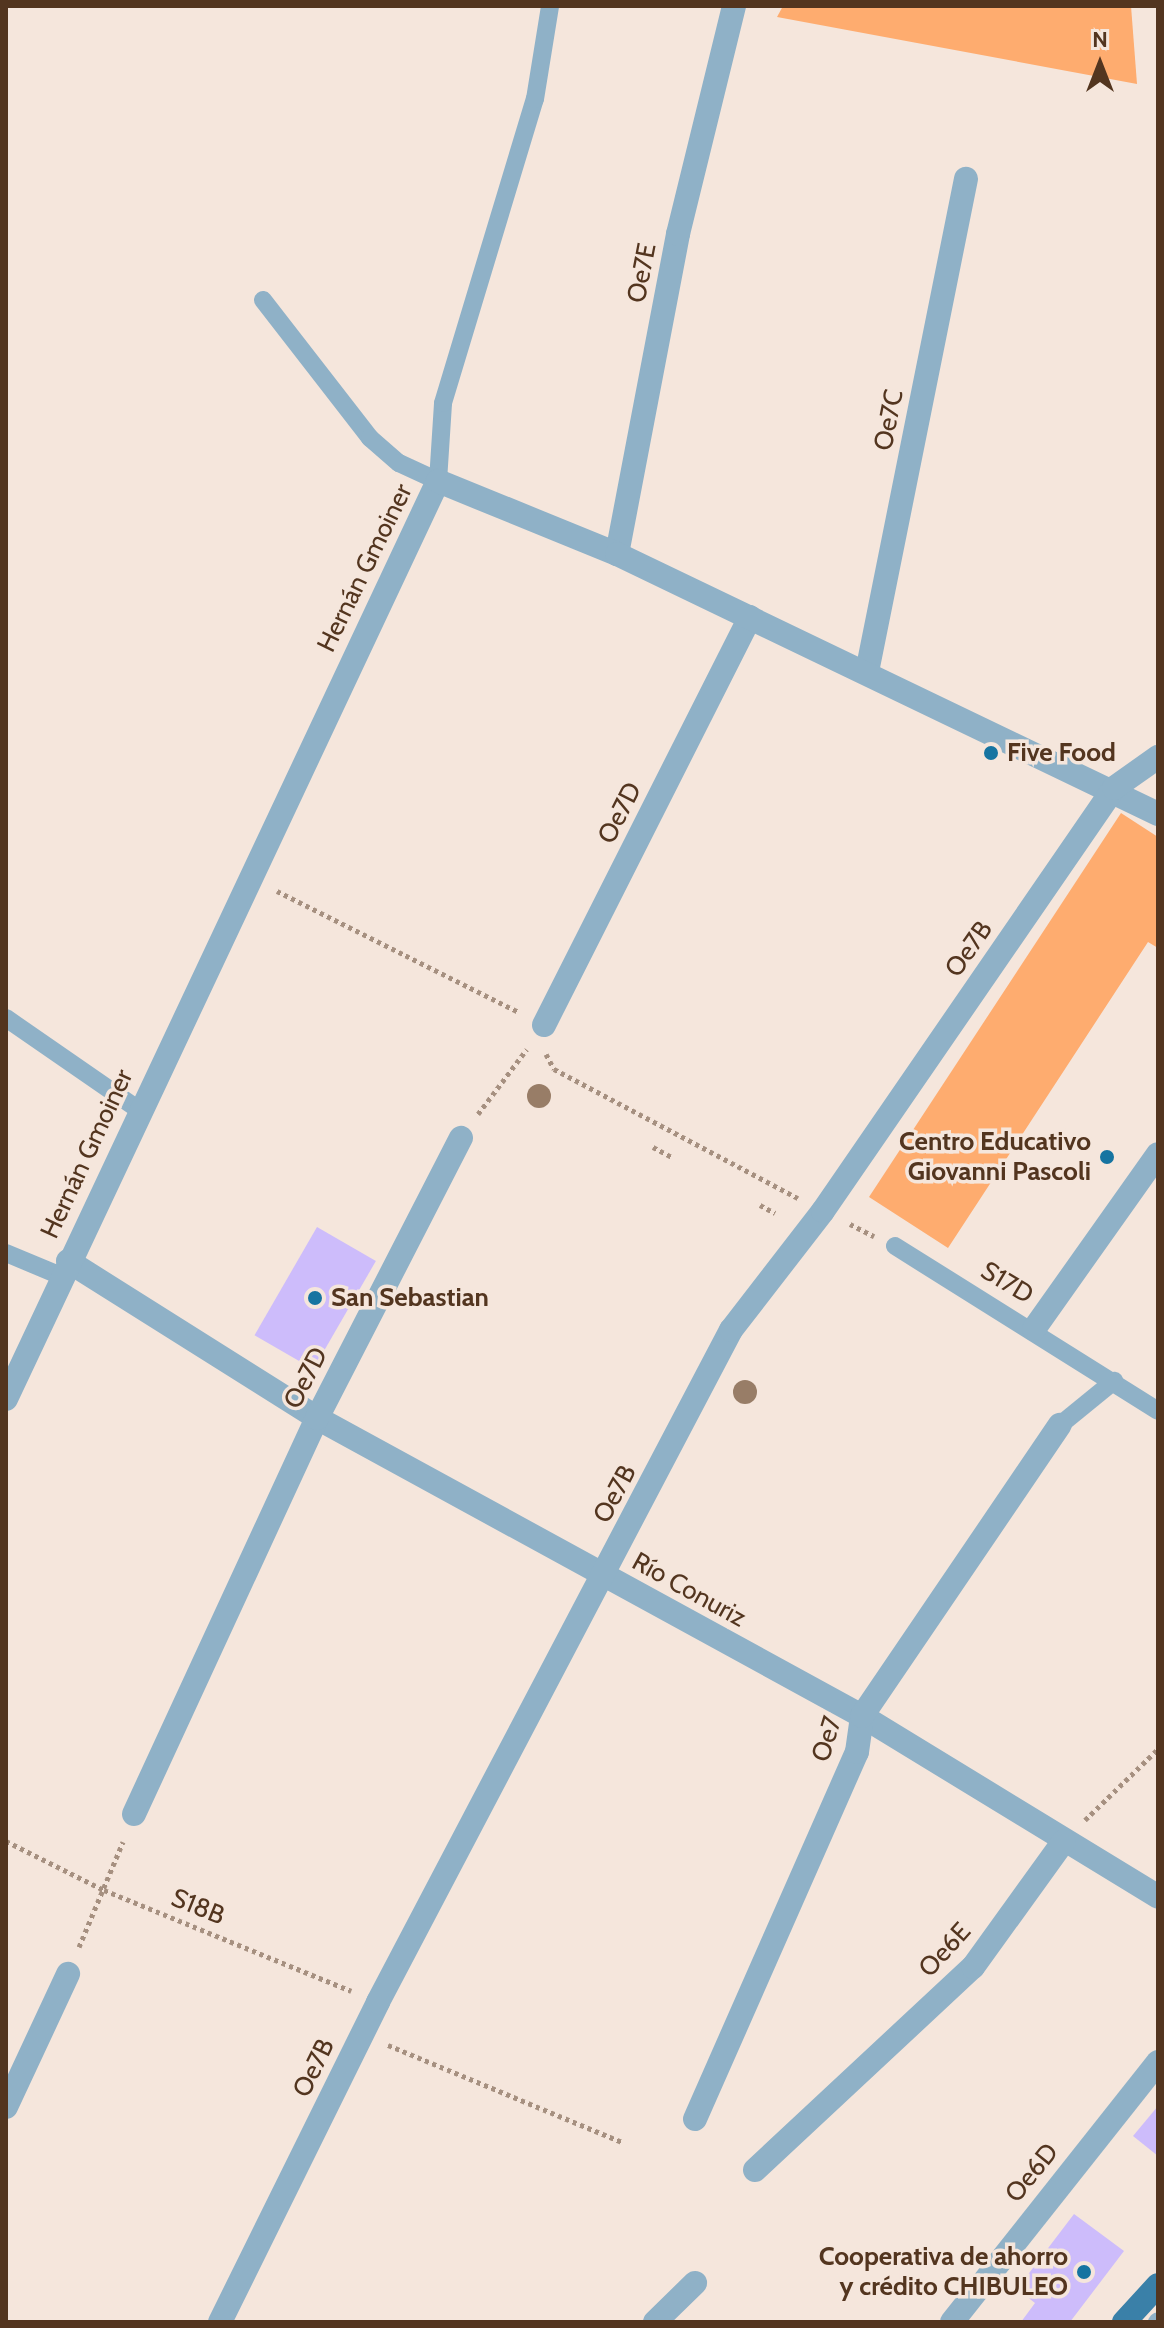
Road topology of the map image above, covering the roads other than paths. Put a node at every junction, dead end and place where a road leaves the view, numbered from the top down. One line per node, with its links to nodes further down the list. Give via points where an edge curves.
1 (550, 6): 5 (lane, via 535,99 443,403)
2 (734, 6): 6 (street, Oe7E, via 678,234)
3 (966, 179): 8 (street, Oe7C)
4 (263, 300): 5 (lane, via 370,438 399,463)
5 (438, 481): 6 (street, Hernán Gmoiner); 14 (street, Hernán Gmoiner)
6 (617, 554): 7 (street, Hernán Gmoiner)
7 (750, 617): 8 (street, Hernán Gmoiner); 13 (street, Oe7D)
8 (867, 672): 10 (street, Hernán Gmoiner)
9 (1158, 757): 10 (street, Oe7B)
10 (1114, 788): 11 (street, Hernán Gmoiner); 26 (street, Oe7B, via 823,1211 731,1330)
11 (1158, 814)
12 (6, 1018): 14 (lane)
13 (544, 1025)
14 (139, 1110): 19 (street, Hernán Gmoiner)
15 (461, 1138): 24 (street, Oe7D)
16 (1155, 1168): 20 (street)
17 (895, 1246): 20 (lane, S17D)
18 (6, 1253): 19 (lane)
19 (64, 1268): 22 (street, Hernán Gmoiner); 24 (street, Río Conuriz)
20 (1034, 1329): 21 (lane, S17D)
21 (1114, 1381): 23 (lane, S17D); 25 (lane, Oe7)
22 (6, 1399)
23 (1158, 1411)
24 (317, 1418): 26 (street, Río Conuriz); 28 (street, Oe7D)
25 (1060, 1425): 27 (street, Oe7)
26 (603, 1575): 27 (street, Río Conuriz); 38 (street, Oe7B, via 378,2002)
27 (862, 1716): 29 (street, Río Conuriz); 34 (street, Oe7, via 857,1752)
28 (134, 1814)
29 (1064, 1841): 30 (street, Río Conuriz); 35 (street, Oe6E, via 973,1967)
30 (1158, 1897)
31 (68, 1974): 33 (street)
32 (1158, 2062): 40 (street, Oe6D)
33 (6, 2107)
34 (695, 2119)
35 (755, 2170)
36 (695, 2283): 39 (street)
37 (1158, 2285): 41 (main road)
38 (220, 2322)
39 (655, 2322)
40 (952, 2322)
41 (1124, 2322)

